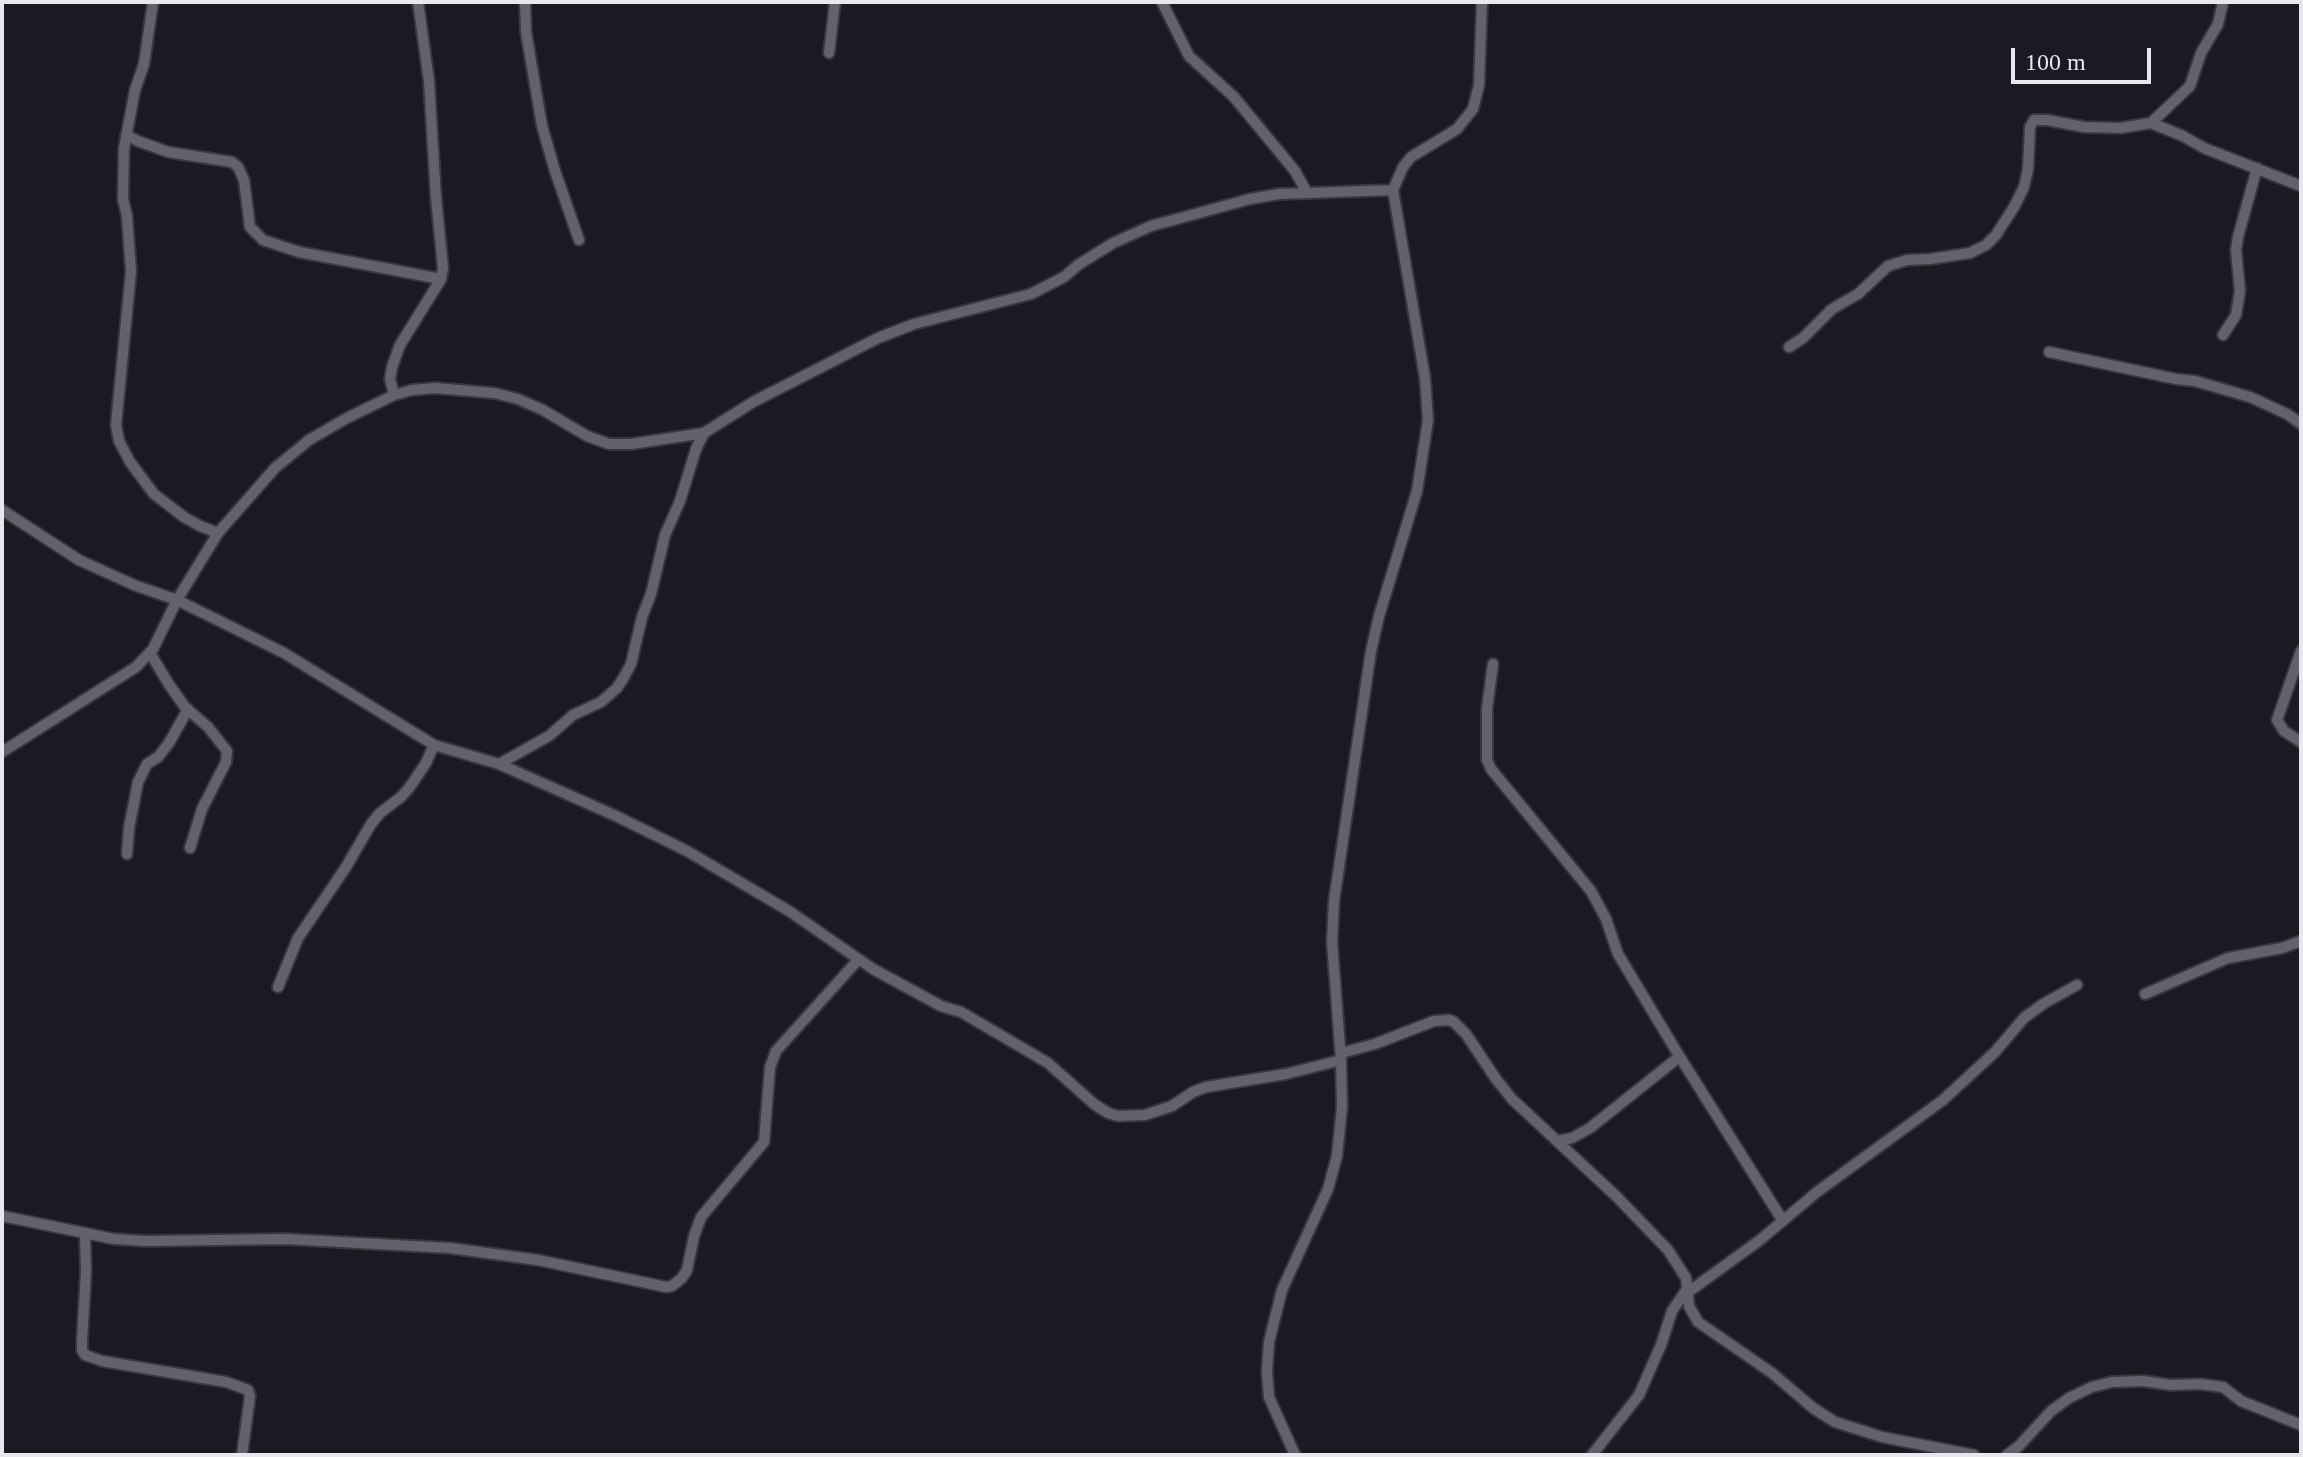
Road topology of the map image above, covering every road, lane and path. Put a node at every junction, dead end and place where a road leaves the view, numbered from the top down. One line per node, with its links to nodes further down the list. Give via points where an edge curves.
1 (153, 2): 10 (street)
2 (418, 2): 16 (street, via 429,81)
3 (525, 2): 15 (street, via 542,126)
4 (835, 2): 8 (street)
5 (1162, 2): 14 (street, via 1189,56 1234,97)
6 (1482, 2): 13 (street, via 1473,109 1457,129 1411,157)
7 (2223, 2): 9 (street, via 2190,86)
8 (829, 53)
9 (2151, 123): 11 (street); 18 (street, via 2096,128 2034,120 2024,187 1986,245 1970,253 1888,266)
10 (126, 135): 16 (street, via 168,152 232,162 244,180 250,227 263,240 299,252); 24 (street, via 123,199 131,283 118,434 130,462 154,494 184,517)
11 (2257, 168): 12 (street); 17 (street, via 2236,250 2236,315)
12 (2301, 186)
13 (1393, 190): 14 (street); 41 (street, via 1428,420 1417,491 1371,651 1334,901)
14 (1306, 191): 22 (street, via 1250,199 1133,233 1031,294 878,338)
15 (579, 240)
16 (441, 279): 20 (street, via 396,357 390,379)
17 (2223, 335)
18 (1789, 347)
19 (2049, 352): 21 (street, via 2195,381 2250,397)
20 (394, 395): 22 (street, via 435,388 494,393 543,410 609,444); 24 (street, via 309,440 275,468)
21 (2301, 424)
22 (704, 433): 33 (street, via 665,535 624,677 601,702)
23 (2, 510): 25 (street, via 79,560)
24 (218, 533): 25 (street)
25 (177, 600): 27 (street); 31 (street, via 284,653)
26 (2301, 651): 30 (street, via 2277,720)
27 (150, 653): 29 (street); 32 (street, via 122,678)
28 (1493, 664): 42 (street, via 1486,742 1491,769 1591,891 1618,954)
29 (188, 709): 34 (street, via 227,751); 35 (street, via 138,782)
30 (2301, 742)
31 (434, 745): 33 (street); 39 (street, via 409,788 371,824 298,938)
32 (2, 752)
33 (499, 764): 37 (street, via 687,851 789,911)
34 (190, 848)
35 (127, 854)
36 (2301, 941): 40 (street, via 2228,958)
37 (858, 960): 41 (street, via 1048,1063 1094,1104 1118,1116 1160,1111 1206,1087 1286,1074); 46 (street, via 776,1051 764,1142 701,1217 687,1270 672,1286 538,1260 427,1246 270,1239 146,1241)
38 (2077, 985): 45 (street, via 2024,1018 1943,1100)
39 (278, 987)
40 (2145, 994)
41 (1341, 1056): 43 (street, via 1449,1020 1466,1034 1512,1099); 50 (street, via 1342,1107 1333,1171 1282,1290 1269,1342 1269,1397)
42 (1679, 1057): 43 (street, via 1590,1128); 45 (street)
43 (1557, 1141): 47 (street, via 1668,1250 1683,1270)
44 (2, 1216): 46 (street)
45 (1783, 1221): 47 (street)
46 (85, 1234): 49 (street, via 85,1355 248,1390)
47 (1687, 1291): 51 (street, via 1672,1311 1639,1395); 52 (street, via 1698,1322 1827,1418 1870,1434)
48 (2301, 1425): 53 (street, via 2241,1401 2223,1387 2112,1382 2069,1398)
49 (242, 1455)
50 (1295, 1455)
51 (1592, 1455)
52 (1974, 1455)
53 (2007, 1455)

